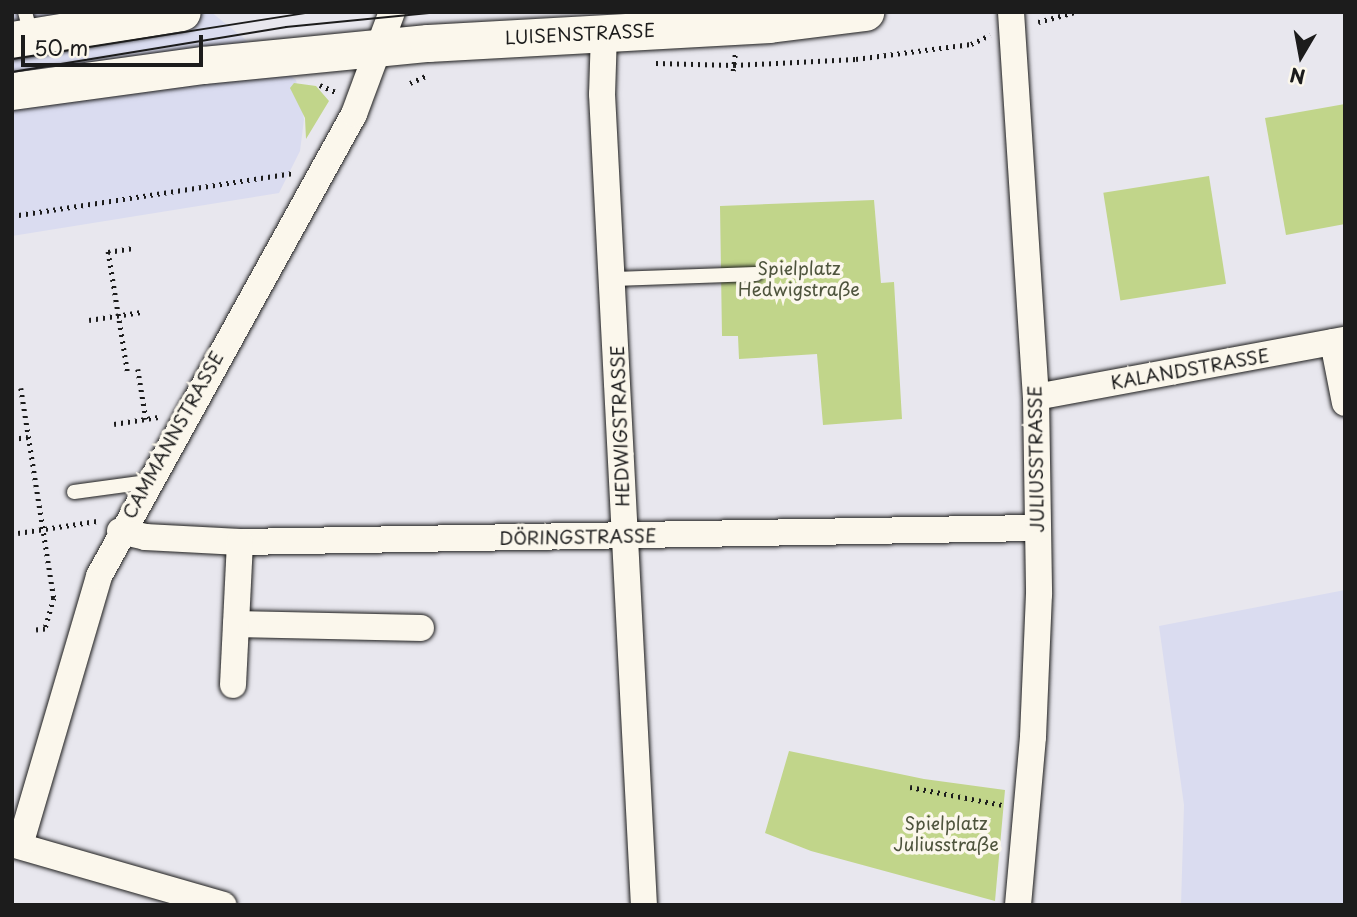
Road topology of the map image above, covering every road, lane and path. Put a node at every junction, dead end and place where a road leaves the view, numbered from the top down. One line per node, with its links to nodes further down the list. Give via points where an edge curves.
1 (182, 12): 7 (main road)
2 (392, 12): 9 (street, CAMMANNSTRASSE)
3 (866, 12): 8 (main road, LUISENSTRASSE, via 769,24)
4 (1011, 12): 23 (street, JULIUSSTRASSE)
5 (1076, 12): 6 (path)
6 (1038, 22)
7 (23, 29)
8 (604, 32): 9 (main road, LUISENSTRASSE); 15 (street, HEDWIGSTRASSE, via 602,94)
9 (378, 48): 10 (main road, LUISENSTRASSE, via 176,68); 30 (street, CAMMANNSTRASSE, via 354,114)
10 (12, 91)
11 (292, 173): 12 (path)
12 (12, 216)
13 (132, 248): 17 (path, via 108,252)
14 (756, 274): 15 (lane)
15 (614, 279): 36 (street, HEDWIGSTRASSE)
16 (141, 312): 17 (path)
17 (118, 315): 18 (path); 21 (path)
18 (89, 320)
19 (1339, 341): 23 (street, KALANDSTRASSE); 24 (street)
20 (138, 369): 26 (path)
21 (127, 371)
22 (20, 387): 28 (path)
23 (1036, 397): 33 (street, JULIUSSTRASSE)
24 (1345, 403)
25 (158, 417): 26 (path)
26 (146, 419): 27 (path)
27 (114, 424)
28 (28, 437): 29 (path); 34 (path)
29 (12, 439)
30 (147, 482): 31 (lane); 32 (street, CAMMANNSTRASSE)
31 (74, 492)
32 (111, 525): 34 (path); 37 (street, DÖRINGSTRASSE, via 145,537); 46 (street, CAMMANNSTRASSE)
33 (1037, 528): 36 (street, DÖRINGSTRASSE); 49 (street, JULIUSSTRASSE, via 1033,737)
34 (43, 529): 35 (path); 40 (path, via 54,598 45,629)
35 (18, 533)
36 (624, 536): 37 (street, DÖRINGSTRASSE); 48 (street, HEDWIGSTRASSE)
37 (240, 542): 38 (street)
38 (236, 624): 39 (street); 41 (street)
39 (421, 628)
40 (36, 630)
41 (233, 685)
42 (909, 787): 43 (path)
43 (1007, 806)
44 (904, 827): 45 (path)
45 (916, 830)
46 (16, 844): 47 (street)
47 (223, 905)
48 (643, 905)
49 (1017, 905)

